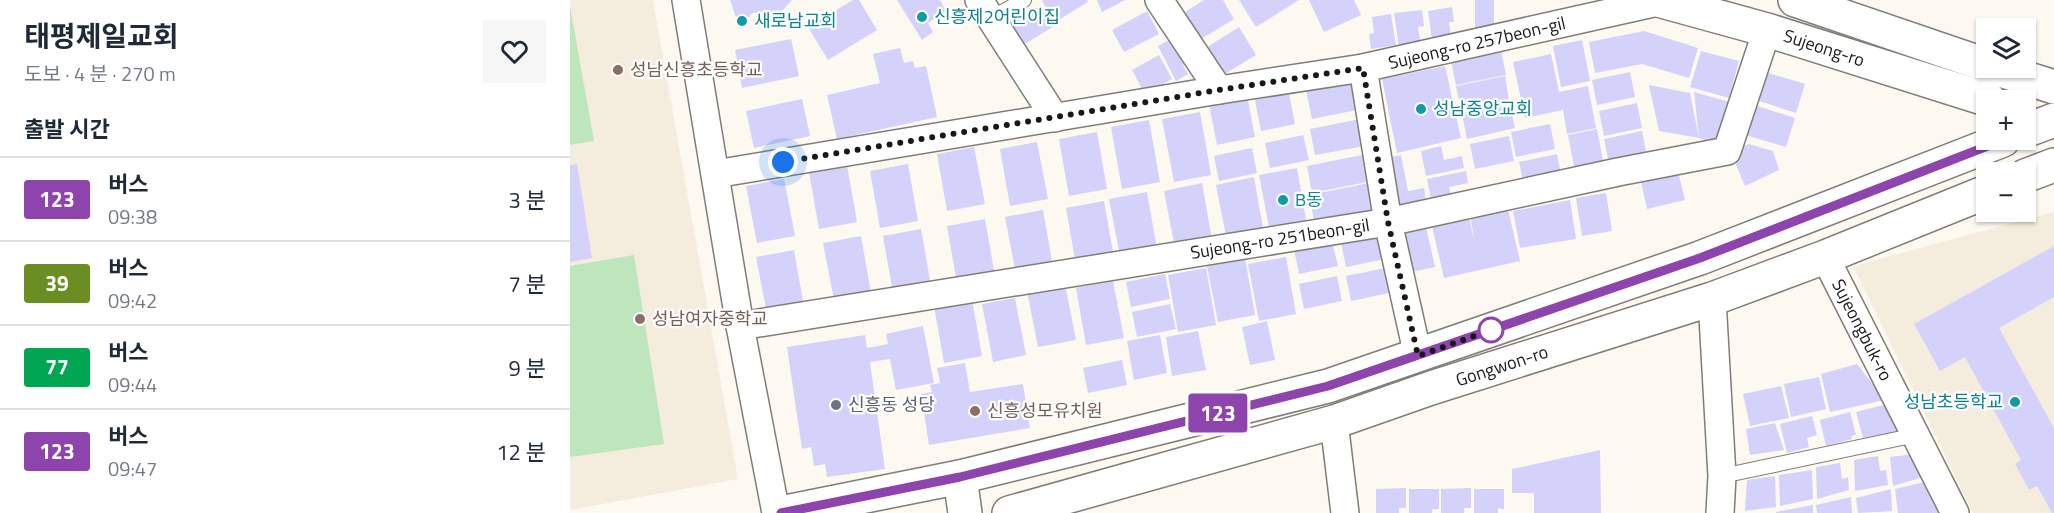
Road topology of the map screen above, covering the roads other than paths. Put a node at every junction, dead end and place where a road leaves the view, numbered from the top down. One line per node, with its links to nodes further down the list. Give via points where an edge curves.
1 (686, 0): 18 (street)
2 (1024, 0): 6 (lane)
3 (1160, 0): 12 (street)
4 (1795, 0): 8 (main road, Sujeong-ro)
5 (1660, 1): 7 (main road, Sujeong-ro); 9 (street, Sujeong-ro 257beon-gil)
6 (985, 9): 14 (street)
7 (1767, 30): 13 (main road, Sujeong-ro); 20 (street, Sujeong-ro 251beon-gil, via 1727,151)
8 (1976, 62)
9 (1363, 68): 12 (street, Sujeong-ro 257beon-gil); 20 (street)
10 (2026, 78): 11 (main road)
11 (2054, 87)
12 (1219, 90): 14 (street, Sujeong-ro 257beon-gil)
13 (1976, 96)
14 (1055, 118): 18 (street, Sujeong-ro 257beon-gil)
15 (1977, 150): 24 (main road, Gongwon-ro, via 1700,258)
16 (2054, 165): 17 (main road)
17 (2036, 172)
18 (715, 174): 23 (street)
19 (1976, 196): 21 (main road, Gongwon-ro)
20 (1388, 222): 23 (street, Sujeong-ro 251beon-gil); 24 (street)
21 (1825, 257): 22 (main road, Gongwon-ro); 26 (street, Sujeongbuk-ro)
22 (1712, 299): 25 (main road, Gongwon-ro); 27 (street)
23 (740, 326): 29 (street)
24 (1418, 356): 28 (main road, Gongwon-ro, via 1328,386)
25 (1334, 422): 32 (main road, Gongwon-ro); 33 (street)
26 (1916, 435): 27 (lane); 35 (street, Sujeongbuk-ro)
27 (1722, 476): 34 (street)
28 (960, 477): 30 (main road, Gongwon-ro); 31 (main road)
29 (776, 513)
30 (781, 513)
31 (965, 513)
32 (1009, 513)
33 (1345, 513)
34 (1720, 513)
35 (1955, 513)

